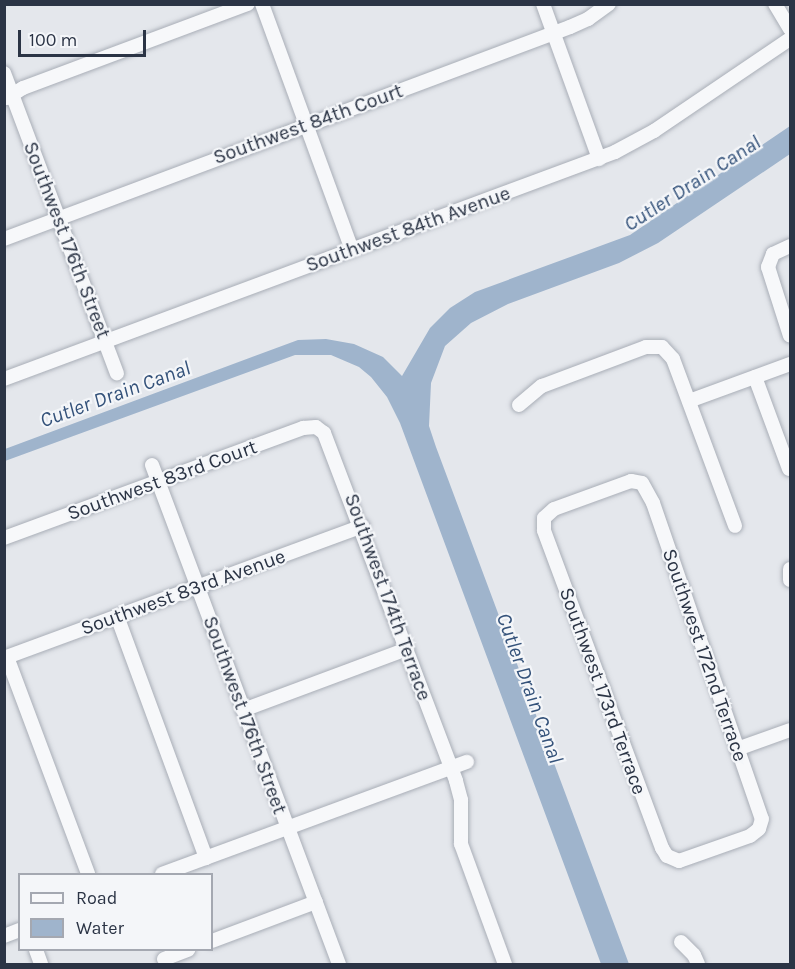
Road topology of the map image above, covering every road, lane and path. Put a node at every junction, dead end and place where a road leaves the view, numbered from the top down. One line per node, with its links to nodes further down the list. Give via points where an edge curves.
1 (248, 4): 10 (street)
2 (261, 4): 11 (street)
3 (543, 4): 7 (street)
4 (609, 4): 7 (street, Southwest 84th Court, via 588,19)
5 (775, 4): 6 (street)
6 (790, 29)
7 (554, 33): 11 (street, Southwest 84th Court); 12 (street)
8 (790, 39): 12 (street, Southwest 84th Avenue, via 646,136)
9 (4, 73): 10 (street, Southwest 176th Street)
10 (9, 97): 13 (street, Southwest 176th Street)
11 (307, 125): 13 (street, Southwest 84th Court); 16 (street)
12 (599, 159): 16 (street, Southwest 84th Avenue)
13 (59, 218): 14 (street, Southwest 84th Court); 18 (street, Southwest 176th Street)
14 (4, 239)
15 (790, 246): 17 (street, via 770,258 768,273)
16 (352, 250): 18 (street, Southwest 84th Avenue)
17 (790, 336)
18 (105, 342): 20 (street, Southwest 176th Street); 22 (street, Southwest 84th Avenue)
19 (790, 364): 21 (street)
20 (117, 373)
21 (755, 377): 23 (street); 27 (street)
22 (4, 379)
23 (689, 401): 24 (street, via 673,358 662,347 646,347 542,386); 31 (street)
24 (519, 405)
25 (320, 429): 28 (street, Southwest 83rd Court, via 303,428); 30 (street, Southwest 174th Terrace, via 330,441)
26 (152, 465): 28 (street, Southwest 176th Street)
27 (789, 469)
28 (158, 482): 32 (street, Southwest 83rd Court); 35 (street, Southwest 176th Street)
29 (544, 518): 41 (street, Southwest 172nd Terrace, via 554,509 631,480 642,483 653,503); 45 (street, Southwest 173rd Terrace, via 546,537 662,848 671,859 684,860 750,836)
30 (362, 526): 35 (street, Southwest 83rd Avenue); 37 (street, Southwest 174th Terrace)
31 (735, 526)
32 (4, 538)
33 (790, 569): 34 (street)
34 (790, 580)
35 (197, 587): 36 (street, Southwest 83rd Avenue); 39 (street, Southwest 176th Street)
36 (117, 616): 38 (street, Southwest 83rd Avenue); 46 (street)
37 (407, 649): 39 (street); 43 (street, Southwest 174th Terrace)
38 (6, 657): 47 (street)
39 (243, 710): 44 (street, Southwest 176th Street)
40 (790, 730): 41 (street)
41 (737, 749): 45 (street, Southwest 172nd Terrace, via 760,813)
42 (467, 762): 43 (street)
43 (451, 768): 44 (street); 55 (street, Southwest 174th Terrace, via 461,800 461,844)
44 (287, 828): 46 (street); 49 (street, Southwest 176th Street)
45 (759, 829)
46 (206, 858): 48 (street)
47 (88, 873)
48 (165, 873)
49 (315, 902): 50 (street); 54 (street, Southwest 176th Street)
50 (213, 941)
51 (681, 942): 56 (street)
52 (185, 951): 53 (street)
53 (164, 959)
54 (339, 964)
55 (505, 964)
56 (698, 964)

